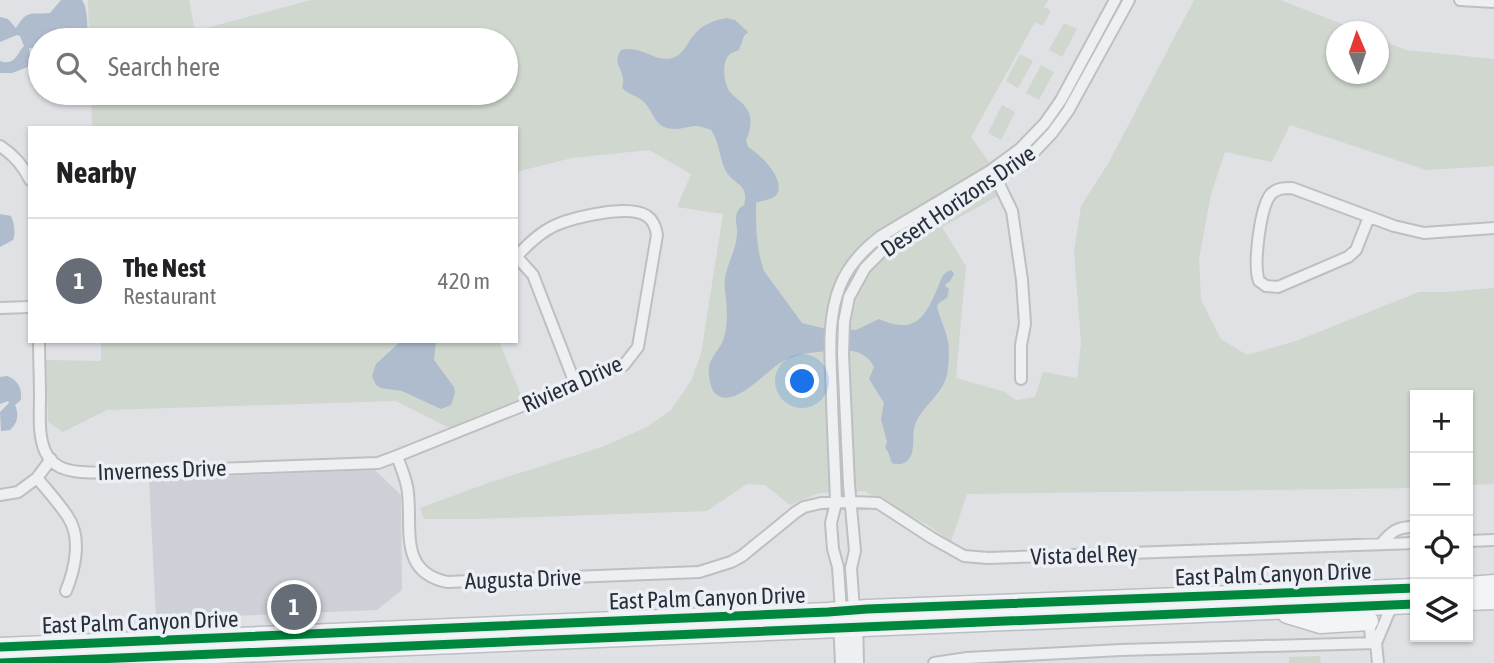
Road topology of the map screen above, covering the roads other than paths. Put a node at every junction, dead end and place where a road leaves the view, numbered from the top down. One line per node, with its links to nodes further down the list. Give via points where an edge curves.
1 (1115, 0): 22 (street, Desert Horizons Drive, via 1061,100 1020,149 881,236 868,246 840,285 831,354)
2 (1129, 0): 7 (street, Desert Horizons Drive, via 1060,122 1034,152)
3 (1461, 0): 4 (street)
4 (1494, 2)
5 (0, 146): 6 (street, via 22,164)
6 (28, 176)
7 (997, 180): 15 (street, via 1012,211 1022,280); 21 (street, Desert Horizons Drive, via 887,246 865,268 849,297 843,354)
8 (1369, 216): 8 (street, via 1292,188 1279,188 1269,196 1262,220 1256,266 1259,281 1278,287 1348,257 1356,250); 9 (street, via 1424,233)
9 (1494, 228)
10 (518, 255): 16 (street, Riviera Drive, via 542,233 587,215 636,213 654,223 657,235 638,347 624,365)
11 (518, 257): 16 (street, via 533,275)
12 (28, 306): 13 (street)
13 (0, 308)
14 (38, 343): 18 (street, via 41,432)
15 (1021, 379)
16 (576, 386): 17 (street, Riviera Drive)
17 (397, 457): 18 (street, Inverness Drive, via 367,464 109,473 64,469); 22 (street, Augusta Drive, via 408,490 412,555 421,570 447,582 708,570 742,556 804,507)
18 (51, 460): 19 (street)
19 (37, 478): 20 (street, via 18,492); 31 (street, via 73,528 76,548)
20 (0, 495)
21 (852, 502): 22 (street, Augusta Drive); 27 (street, Vista del Rey, via 878,503 964,556 988,558); 36 (street, Desert Horizons Drive, via 855,551)
22 (836, 503): 36 (street, Desert Horizons Drive, via 831,523 833,549)
23 (1410, 528): 27 (street, via 1396,529)
24 (1494, 540): 25 (street)
25 (1473, 541)
26 (1410, 543): 27 (street, Vista del Rey)
27 (1381, 544)
28 (1494, 584): 29 (main road)
29 (1473, 586)
30 (1410, 590): 35 (main road, East Palm Canyon Drive)
31 (66, 591)
32 (1494, 600): 33 (main road)
33 (1473, 601)
34 (1406, 604): 35 (main road, East Palm Canyon Drive); 37 (street, via 1389,612)
35 (1369, 605): 36 (main road, East Palm Canyon Drive); 36 (main road, East Palm Canyon Drive, via 1320,624 1270,610); 37 (street, via 1371,639)
36 (848, 619): 40 (main road, East Palm Canyon Drive); 42 (street); 43 (street)
37 (1376, 643): 39 (street); 46 (street)
38 (0, 647): 40 (main road, East Palm Canyon Drive)
39 (1121, 650): 44 (street); 45 (street)
40 (310, 653): 41 (main road, East Palm Canyon Drive)
41 (0, 663)
42 (843, 663)
43 (856, 663)
44 (934, 663)
45 (1122, 663)
46 (1378, 663)

